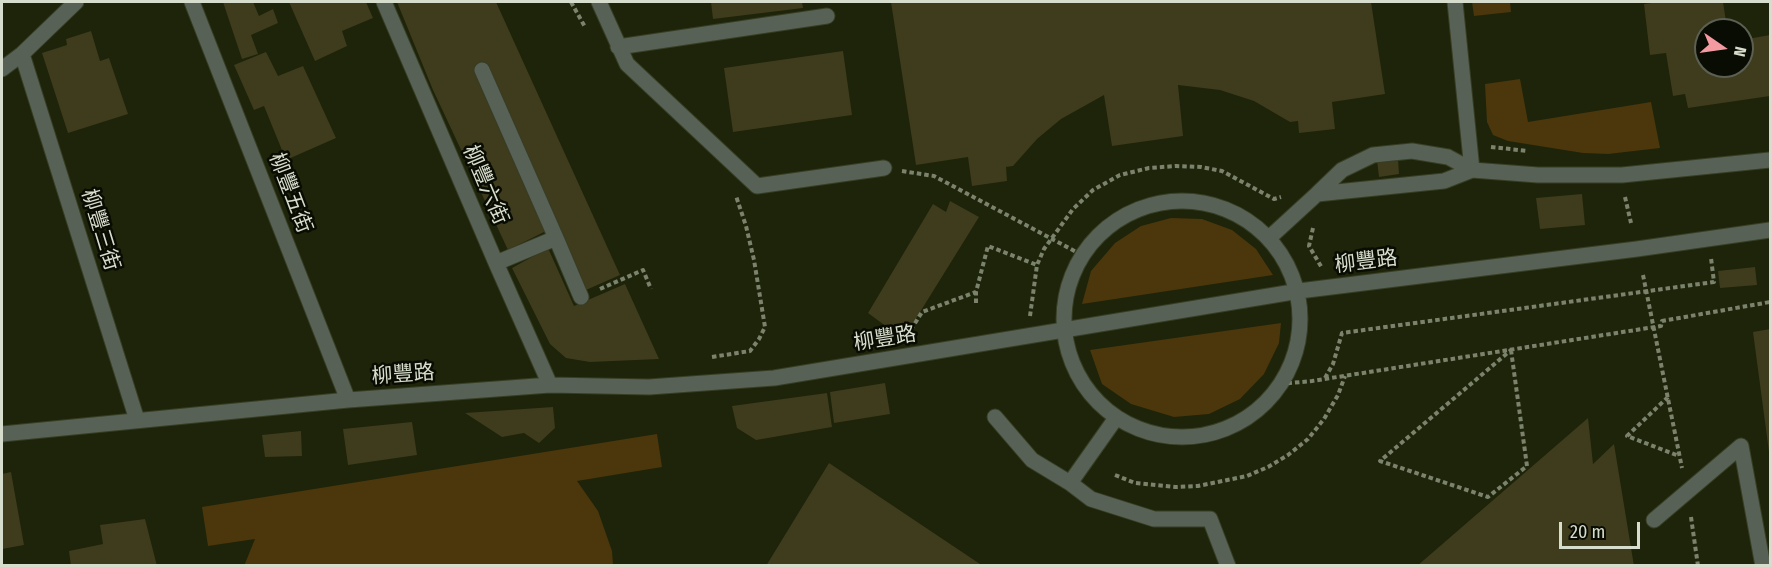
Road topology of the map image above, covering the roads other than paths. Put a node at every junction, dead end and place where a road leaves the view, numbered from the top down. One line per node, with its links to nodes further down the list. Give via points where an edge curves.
1 (76, 2): 8 (street)
2 (192, 2): 23 (street, 柳豐五街)
3 (384, 2): 18 (street, 柳豐六街)
4 (598, 2): 7 (street)
5 (1455, 2): 13 (street)
6 (826, 16): 7 (street)
7 (618, 47): 12 (street, via 627,64 757,186)
8 (22, 54): 9 (street); 26 (street, 柳豐三街)
9 (2, 69)
10 (482, 70): 16 (street)
11 (1770, 160): 13 (street, via 1622,176)
12 (884, 168)
13 (1472, 170): 14 (street, via 1444,181); 14 (street, via 1448,157 1412,151 1373,154 1342,170)
14 (1317, 194): 17 (street)
15 (1770, 230): 19 (street, 柳豐路)
16 (556, 238): 18 (street); 20 (street)
17 (1269, 238): 19 (street); 21 (street, via 1236,213 1192,200 1169,200 1125,214 1106,227 1082,255 1068,285)
18 (496, 263): 22 (street, 柳豐六街)
19 (1299, 291): 21 (street, 柳豐路); 25 (street, via 1300,320 1290,364 1268,400 1243,419 1215,432 1174,437 1134,428)
20 (580, 297)
21 (1064, 331): 22 (street, 柳豐路, via 774,378 671,387); 25 (street, via 1069,356 1080,380)
22 (550, 385): 23 (street, 柳豐路)
23 (348, 400): 26 (street, 柳豐路)
24 (995, 417): 28 (street, via 1032,460)
25 (1116, 418): 28 (street)
26 (137, 420): 27 (street, 柳豐路)
27 (2, 434)
28 (1070, 483): 30 (street, via 1091,499 1154,519 1210,519)
29 (1654, 520): 31 (street, via 1741,446)
30 (1228, 566)
31 (1763, 566)

